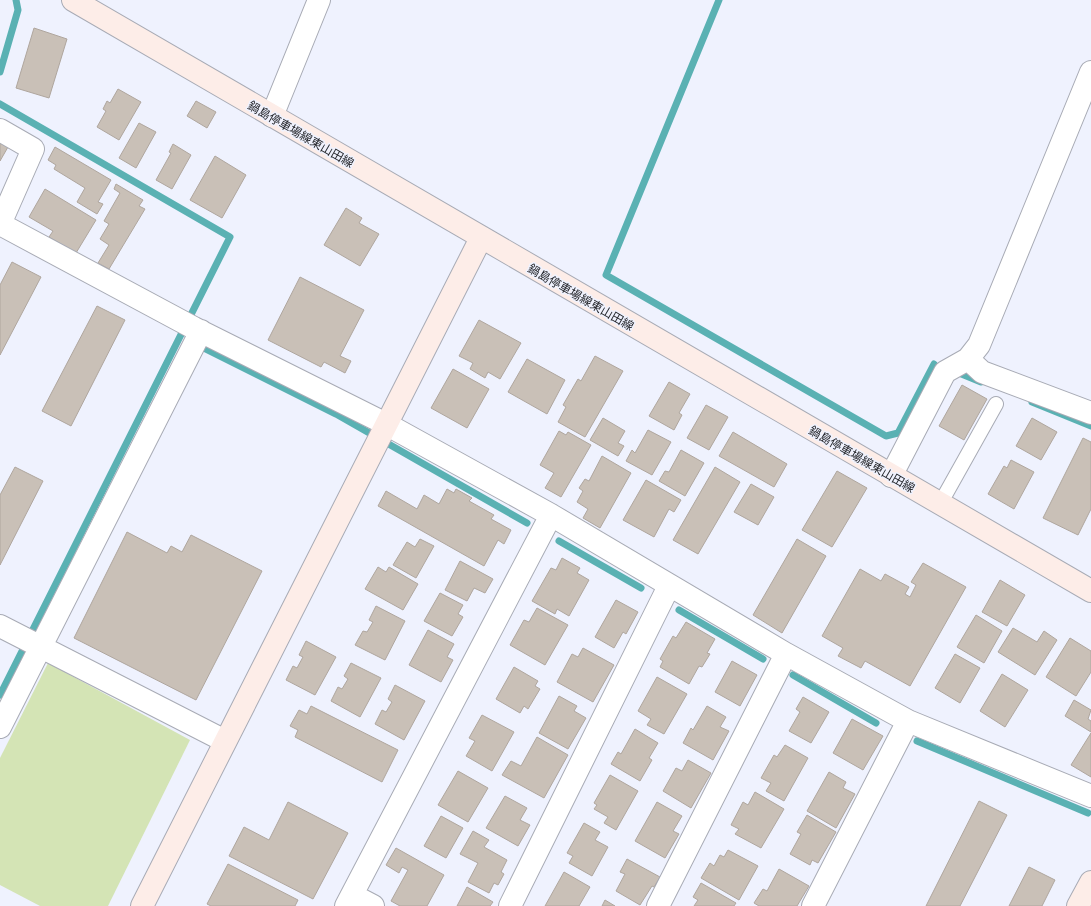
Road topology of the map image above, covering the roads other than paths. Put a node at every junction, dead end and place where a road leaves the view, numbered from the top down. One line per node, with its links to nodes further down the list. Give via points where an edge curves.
1 (72, 0): 4 (main road, 鍋島停車場線東山田線)
2 (319, 0): 4 (street)
3 (1091, 72): 9 (street, via 979,344)
4 (272, 116): 7 (main road, 鍋島停車場線東山田線)
5 (0, 130): 6 (street, via 32,150)
6 (0, 224): 8 (street)
7 (481, 238): 12 (main road); 13 (main road, 鍋島停車場線東山田線)
8 (191, 326): 12 (street); 19 (street)
9 (968, 359): 11 (street, via 982,372); 13 (street, via 945,372)
10 (996, 404): 14 (lane)
11 (1091, 413)
12 (386, 424): 15 (street); 23 (main road)
13 (891, 476): 14 (main road, 鍋島停車場線東山田線)
14 (940, 504): 17 (main road, 鍋島停車場線東山田線)
15 (551, 515): 16 (street); 26 (street)
16 (669, 586): 20 (street); 29 (street)
17 (1091, 591)
18 (0, 626): 19 (street)
19 (31, 642): 22 (street); 23 (street)
20 (786, 654): 21 (street); 30 (street)
21 (908, 721): 24 (street); 31 (street)
22 (0, 727)
23 (225, 741): 27 (main road)
24 (1091, 796)
25 (1091, 882): 32 (main road)
26 (349, 900): 28 (street)
27 (142, 906)
28 (373, 906)
29 (510, 906)
30 (658, 906)
31 (813, 906)
32 (1078, 906)

